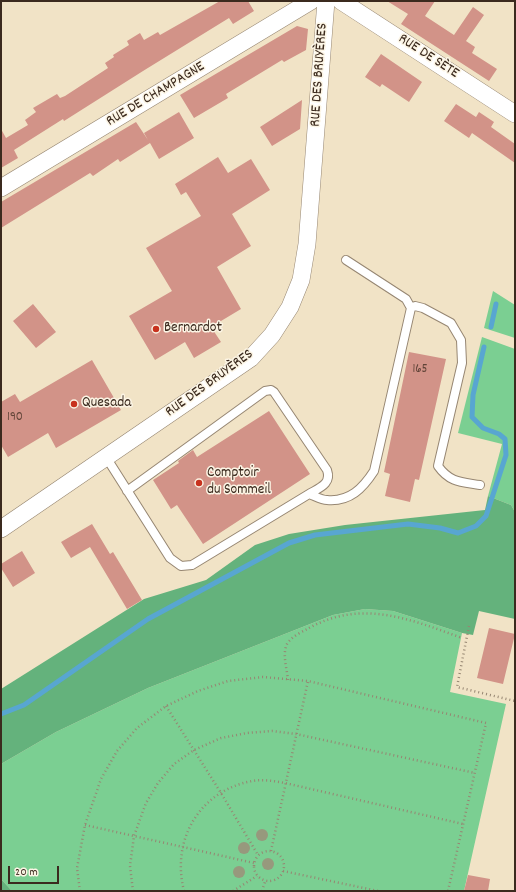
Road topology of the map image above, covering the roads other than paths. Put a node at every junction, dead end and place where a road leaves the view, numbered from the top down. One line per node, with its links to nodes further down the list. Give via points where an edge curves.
1 (311, 1): 5 (street, RUE DE CHAMPAGNE)
2 (326, 1): 8 (street, RUE DES BRUYÈRES, via 307,244 301,280 290,307 272,335 251,358)
3 (341, 1): 4 (street, RUE DE SÈTE)
4 (515, 114)
5 (1, 188)
6 (346, 260): 7 (lane, via 406,299)
7 (411, 308): 9 (lane, via 423,308 451,323 461,340 462,363 438,466 444,475 453,480); 11 (lane, via 374,471 365,485 342,499 326,500)
8 (106, 457): 10 (lane); 12 (street, RUE DES BRUYÈRES)
9 (480, 485)
10 (127, 491): 11 (lane, via 170,558 181,566 192,566); 11 (lane, via 265,391 270,390 274,392 329,475 323,485)
11 (309, 494)
12 (1, 529)

